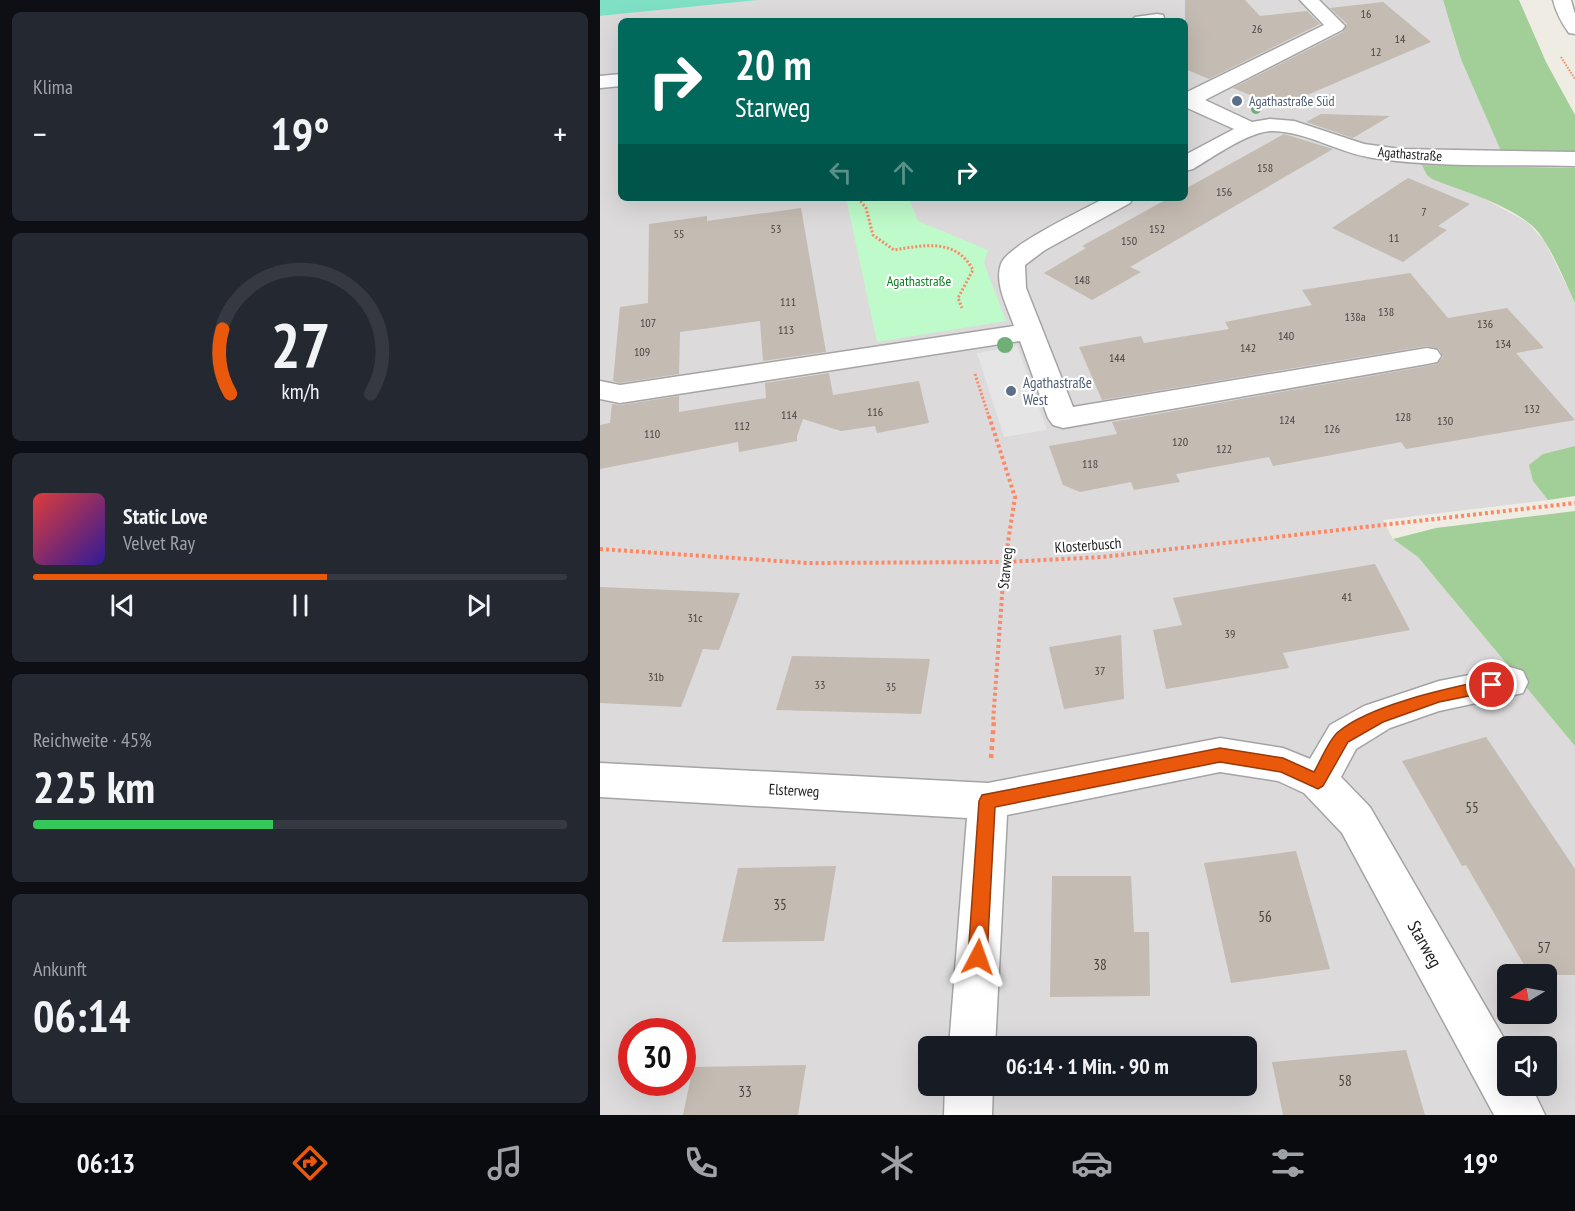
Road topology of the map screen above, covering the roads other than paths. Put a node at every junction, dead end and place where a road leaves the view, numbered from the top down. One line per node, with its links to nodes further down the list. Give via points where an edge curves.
1 (1309, 0): 6 (street, via 1336,26)
2 (1562, 0): 3 (street)
3 (1575, 29)
4 (618, 80): 5 (street)
5 (600, 82)
6 (1188, 100): 7 (street)
7 (1250, 129): 8 (street, Agathastraße, via 1294,126 1360,150 1400,156); 9 (street, Agathastraße)
8 (1575, 159)
9 (1188, 162)
10 (1117, 201): 11 (street, via 1036,245 1013,264 1013,288)
11 (1029, 332): 12 (street, via 1063,418); 13 (street, via 620,394)
12 (1427, 356)
13 (600, 390)
14 (1510, 681): 16 (street, via 1439,696 1377,717 1343,737)
15 (600, 780): 17 (street, Elsterweg)
16 (1318, 781): 17 (street, Starweg, via 1283,765 1220,755); 21 (street, Starweg, via 1356,820)
17 (987, 801): 18 (street)
18 (973, 1036)
19 (969, 1096): 20 (street)
20 (968, 1115)
21 (1521, 1115)

